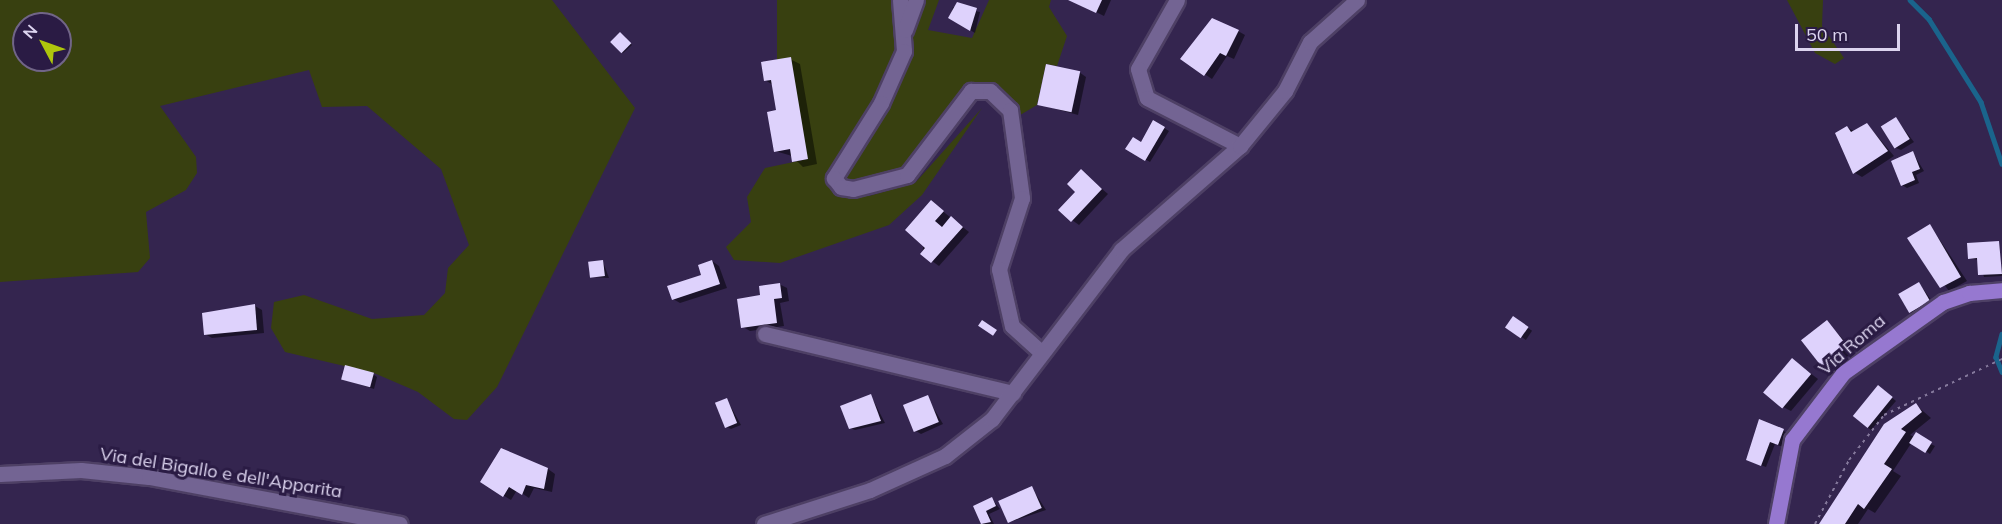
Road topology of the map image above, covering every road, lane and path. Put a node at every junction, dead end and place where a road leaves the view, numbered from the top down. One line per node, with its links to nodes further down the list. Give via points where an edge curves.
1 (900, 0): 5 (street)
2 (916, 0): 5 (street)
3 (1177, 0): 6 (street, via 1138,69 1147,98)
4 (1357, 0): 6 (street, via 1310,42 1286,91)
5 (903, 35): 9 (street, via 904,51 881,103 834,178 853,189 907,175 971,91 990,91 1010,110 1022,198 999,269 1012,326)
6 (1240, 146): 9 (street, via 1121,250)
7 (2002, 290): 16 (main road, Via Roma, via 1969,293 1943,302 1843,373 1792,440)
8 (765, 334): 11 (street)
9 (1041, 352): 11 (street)
10 (2002, 359): 17 (path, via 1884,415 1849,460)
11 (1013, 393): 13 (street, via 992,419 945,456)
12 (0, 474): 14 (street, Via del Bigallo e dell'Apparita, via 81,470 149,477)
13 (807, 517): 15 (street)
14 (400, 524)
15 (764, 524)
16 (1776, 524)
17 (1815, 524)

